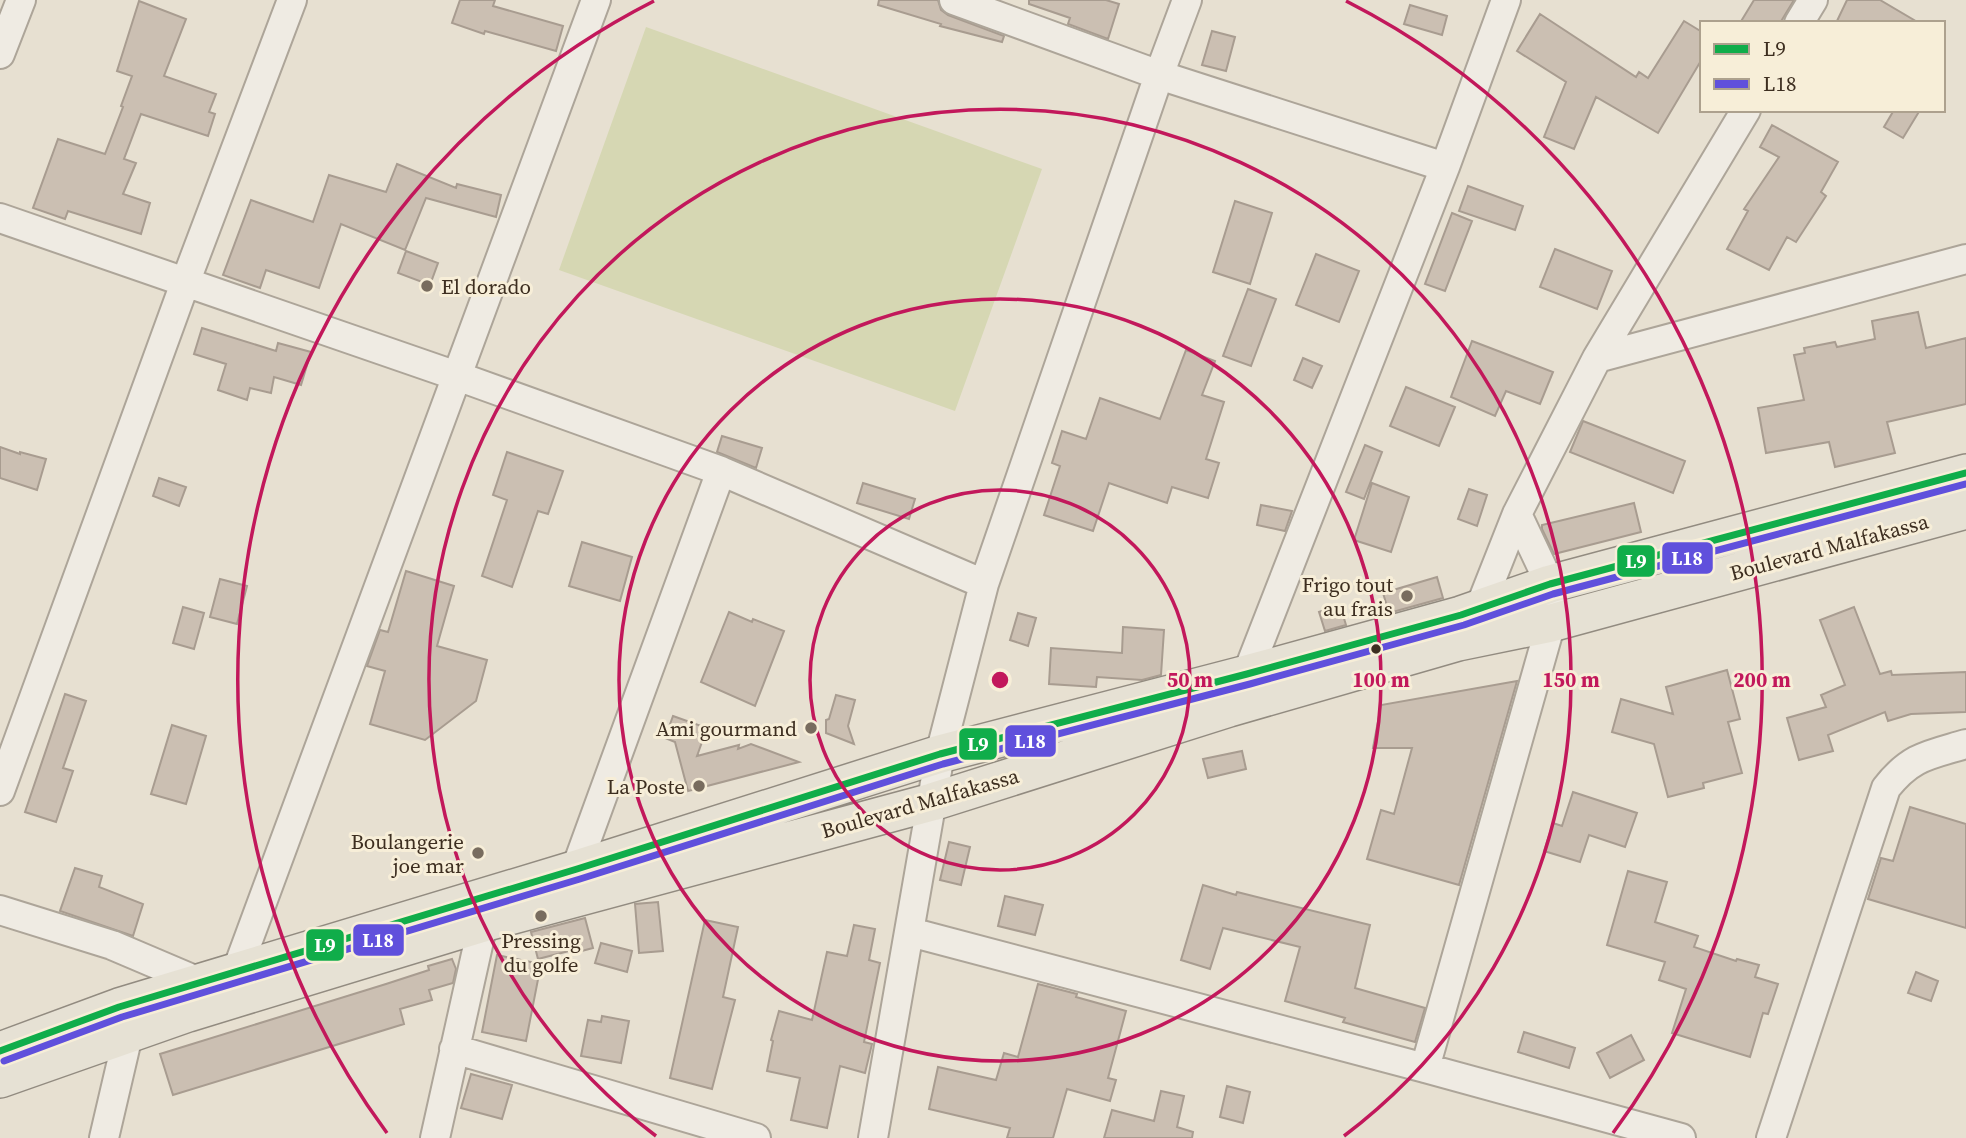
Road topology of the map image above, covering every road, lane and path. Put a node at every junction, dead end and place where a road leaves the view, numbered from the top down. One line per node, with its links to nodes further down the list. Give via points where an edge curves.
1 (22, 0): 9 (street)
2 (292, 0): 15 (street)
3 (596, 0): 17 (street)
4 (954, 0): 10 (street)
5 (1187, 0): 10 (street)
6 (1506, 0): 12 (street)
7 (1813, 0): 8 (street)
8 (1800, 21)
9 (0, 54)
10 (1159, 75): 12 (street); 22 (street)
11 (1745, 112): 16 (street)
12 (1445, 167): 27 (street)
13 (0, 218): 15 (street)
14 (1966, 259): 16 (street)
15 (185, 283): 17 (street); 31 (street)
16 (1597, 358): 21 (street)
17 (457, 376): 18 (street); 37 (street)
18 (721, 471): 22 (street); 33 (street)
19 (1966, 473): 23 (main road, Boulevard Malfakassa)
20 (1966, 510): 25 (main road, Boulevard Malfakassa)
21 (1517, 514): 23 (street); 24 (street)
22 (984, 584): 30 (street)
23 (1550, 584): 24 (main road, Boulevard Malfakassa); 25 (street)
24 (1479, 610): 26 (street); 27 (main road, Boulevard Malfakassa)
25 (1551, 623): 26 (main road, Boulevard Malfakassa); 42 (street)
26 (1458, 642): 28 (main road, Boulevard Malfakassa)
27 (1247, 674): 28 (street); 30 (main road, Boulevard Malfakassa)
28 (1229, 708): 32 (main road, Boulevard Malfakassa)
29 (1966, 744): 49 (street, via 1916,760 1886,788)
30 (940, 754): 32 (street); 33 (main road, Boulevard Malfakassa)
31 (0, 791)
32 (932, 802): 33 (main road, Boulevard Malfakassa); 36 (street)
33 (570, 885): 35 (main road, Boulevard Malfakassa); 37 (main road, Boulevard Malfakassa)
34 (0, 910): 38 (street, via 112,945)
35 (483, 923): 38 (main road, Boulevard Malfakassa); 40 (street)
36 (910, 932): 42 (street); 47 (street)
37 (237, 970): 38 (main road, Boulevard Malfakassa)
38 (209, 993): 39 (main road, Boulevard Malfakassa)
39 (133, 1017): 41 (main road, Boulevard Malfakassa); 43 (main road, Boulevard Malfakassa); 44 (street)
40 (454, 1049): 45 (street); 46 (street)
41 (0, 1051)
42 (1425, 1068): 48 (street)
43 (0, 1079)
44 (104, 1138)
45 (435, 1138)
46 (756, 1138)
47 (873, 1138)
48 (1681, 1138)
49 (1771, 1138)

